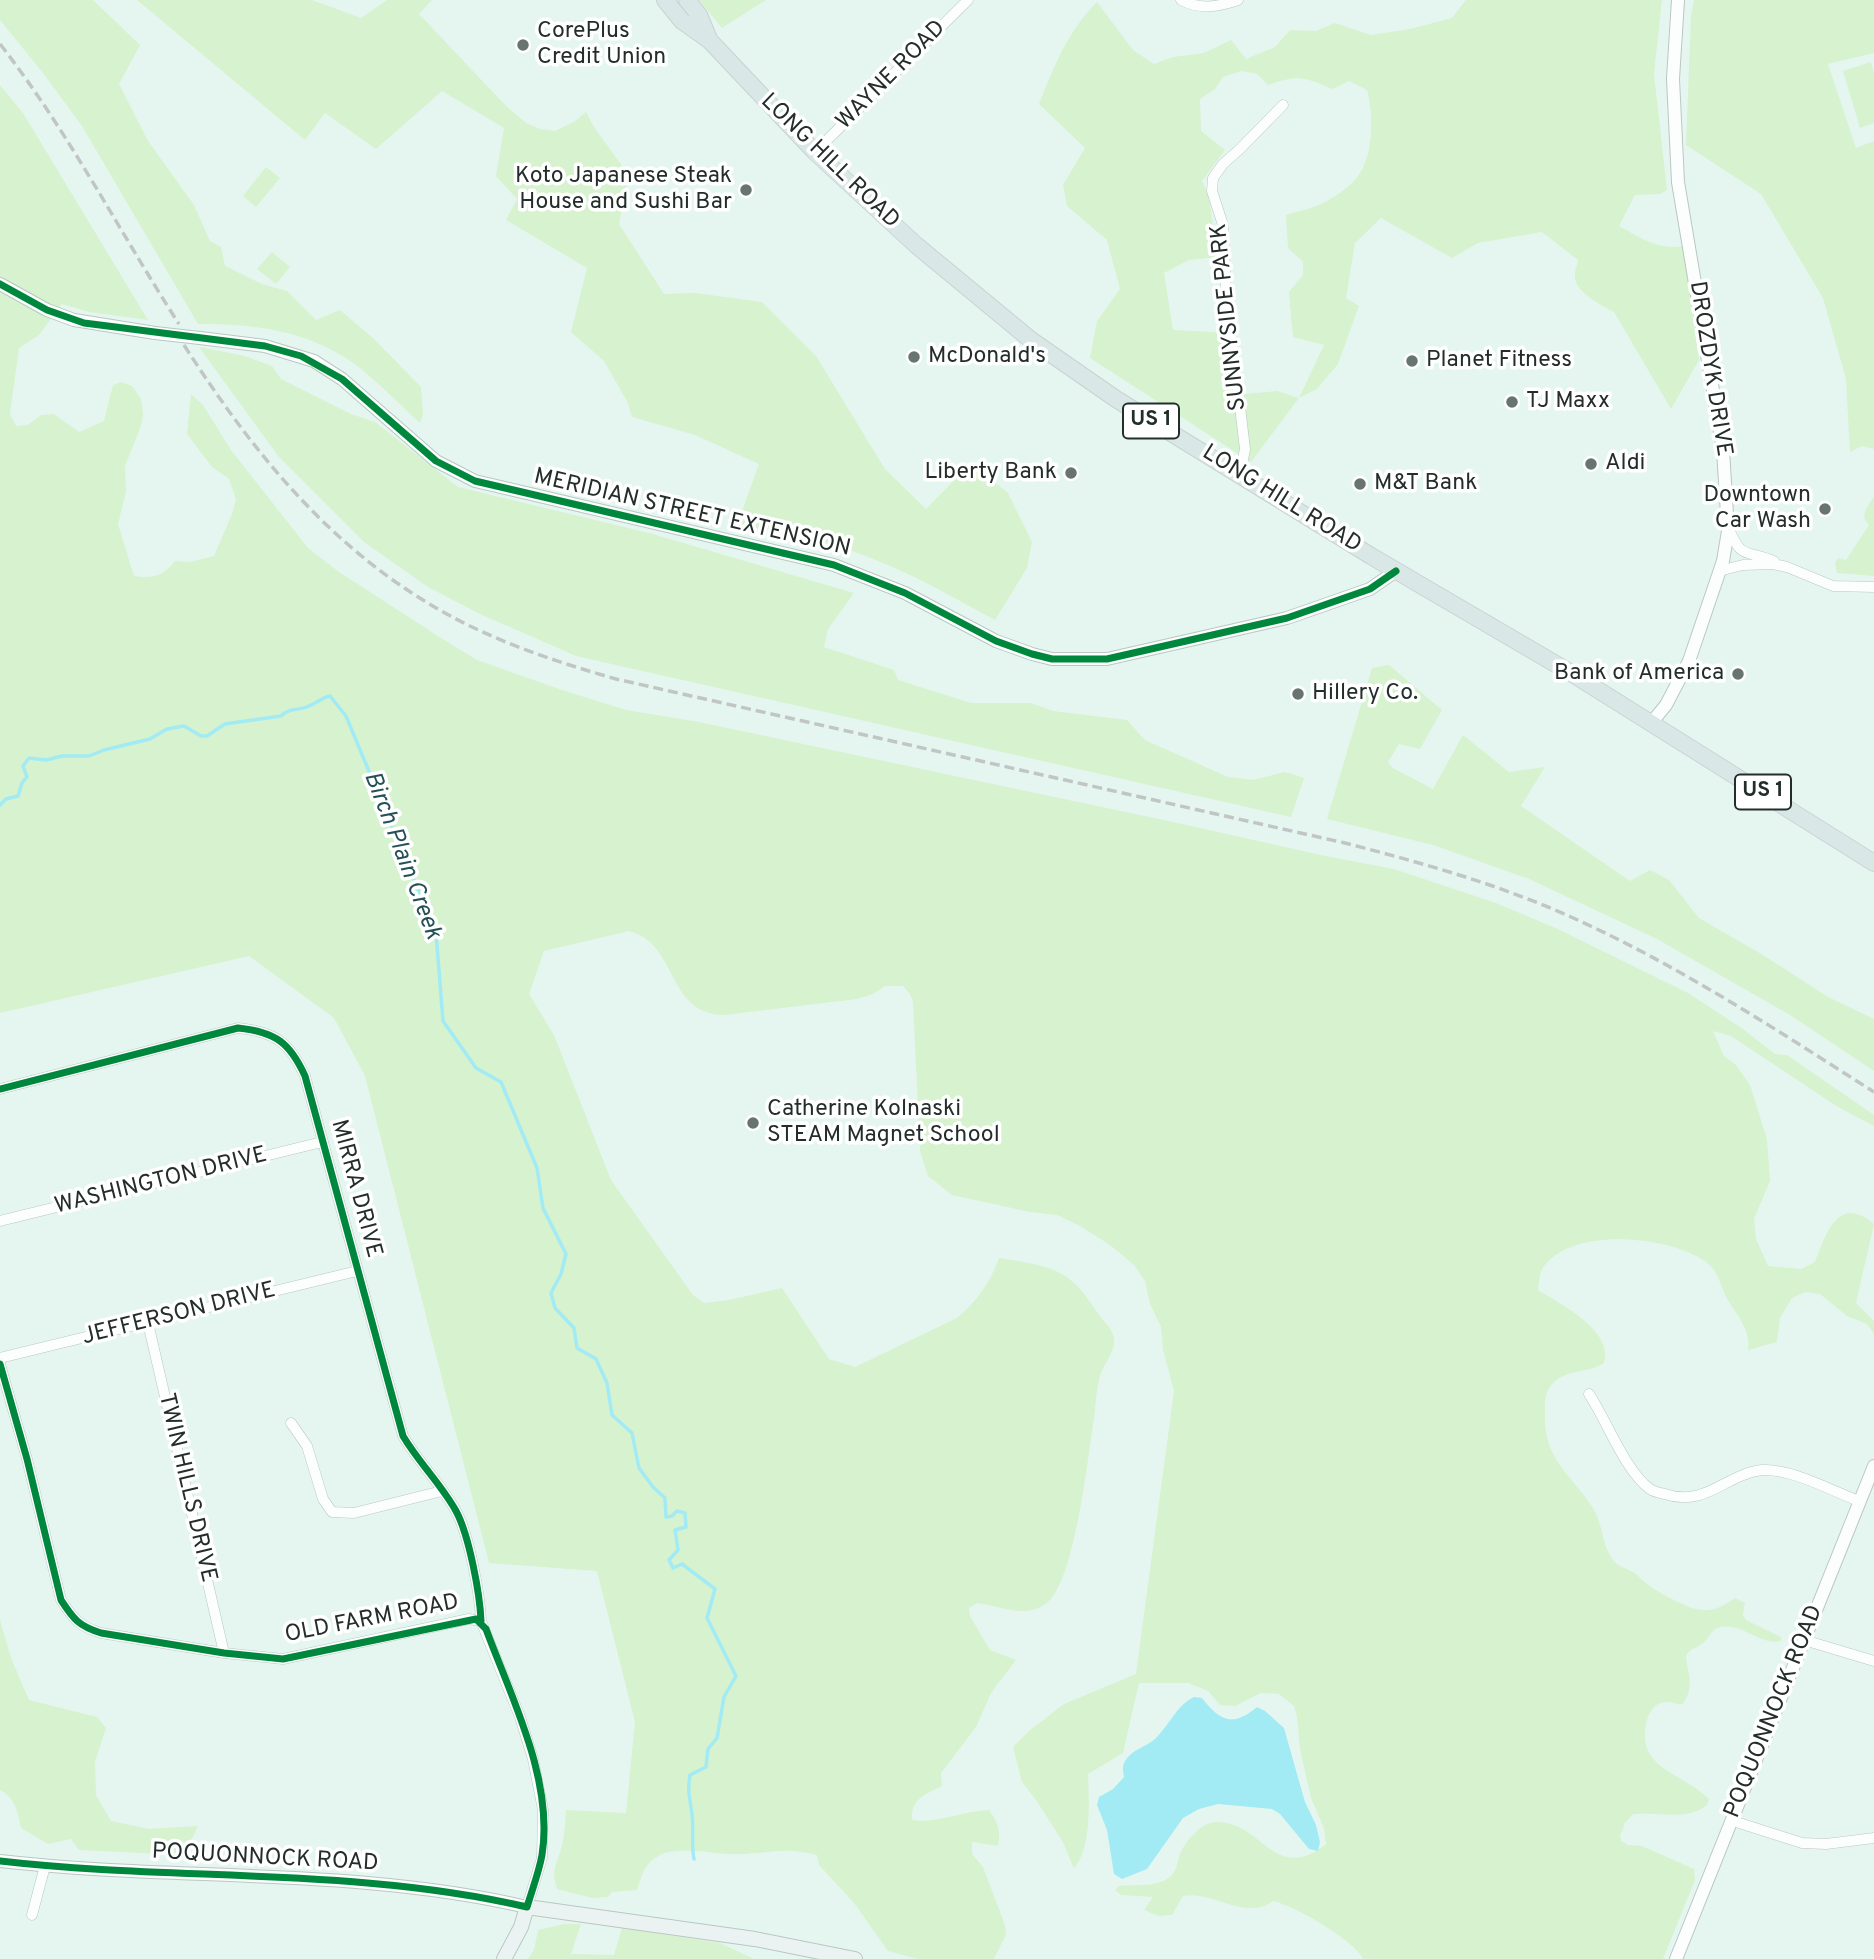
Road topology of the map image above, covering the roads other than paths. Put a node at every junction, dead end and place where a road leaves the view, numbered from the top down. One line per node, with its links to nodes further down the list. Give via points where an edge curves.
1 (665, 0): 7 (main road, LONG HILL ROAD / US 1, via 682,21)
2 (687, 0): 7 (main road, LONG HILL ROAD / US 1)
3 (968, 0): 9 (street, WAYNE ROAD)
4 (1181, 0): 5 (street, via 1211,7)
5 (1238, 0)
6 (1678, 0): 12 (street, DROZDYK DRIVE, via 1673,79 1678,183 1723,450)
7 (710, 41): 9 (main road, LONG HILL ROAD / US 1)
8 (1283, 105): 11 (street, SUNNYSIDE PARK, via 1213,178 1212,191 1223,225 1244,437)
9 (815, 152): 11 (main road, LONG HILL ROAD / US 1, via 916,245 1031,340)
10 (0, 284): 14 (street, MERIDIAN STREET EXTENSION, bridge, via 76,321 265,346 314,361 342,379 436,461 475,481 834,565 896,589 996,641 1052,659 1107,659 1287,618 1370,589)
11 (1240, 475): 14 (main road, LONG HILL ROAD / US 1)
12 (1728, 527): 13 (street, via 1744,553); 15 (street, DROZDYK DRIVE)
13 (1787, 567): 15 (street, via 1760,564); 16 (street, via 1833,586)
14 (1396, 571): 17 (main road, LONG HILL ROAD / US 1)
15 (1719, 571): 17 (street, DROZDYK DRIVE, via 1689,661 1666,705)
16 (1874, 587)
17 (1651, 722): 18 (main road, LONG HILL ROAD / US 1)
18 (1874, 863)
19 (0, 1089): 20 (street, MIRRA DRIVE, via 238,1028 255,1030 294,1051)
20 (322, 1142): 21 (street, WASHINGTON DRIVE); 22 (street, MIRRA DRIVE)
21 (0, 1221)
22 (357, 1270): 23 (street, JEFFERSON DRIVE); 29 (street, MIRRA DRIVE, via 403,1436)
23 (148, 1323): 24 (street, JEFFERSON DRIVE); 33 (street, TWIN HILLS DRIVE)
24 (0, 1358)
25 (0, 1364): 33 (street, OLD FARM ROAD, via 61,1600 71,1616 82,1627 101,1633)
26 (1589, 1394): 30 (street, via 1634,1473 1651,1490 1693,1497 1763,1470 1791,1475)
27 (291, 1423): 29 (street, via 307,1446 331,1512 354,1513)
28 (1874, 1466): 30 (street, POQUONNOCK ROAD)
29 (442, 1491): 31 (street, MIRRA DRIVE, via 464,1532)
30 (1859, 1502): 32 (street, POQUONNOCK ROAD)
31 (481, 1621): 33 (street, OLD FARM ROAD, via 469,1619 284,1659); 39 (street, OLD FARM ROAD, via 520,1717 543,1810 542,1858)
32 (1804, 1640): 34 (street); 35 (street, POQUONNOCK ROAD)
33 (224, 1653)
34 (1874, 1661)
35 (1733, 1821): 36 (street, via 1802,1843); 43 (street, POQUONNOCK ROAD)
36 (1874, 1838)
37 (0, 1861): 38 (street, POQUONNOCK ROAD)
38 (45, 1866): 39 (street, POQUONNOCK ROAD, via 368,1883); 40 (street)
39 (527, 1906): 41 (main road); 42 (main road, POQUONNOCK ROAD, via 767,1941)
40 (32, 1915)
41 (504, 1959)
42 (856, 1959)
43 (1676, 1959)

